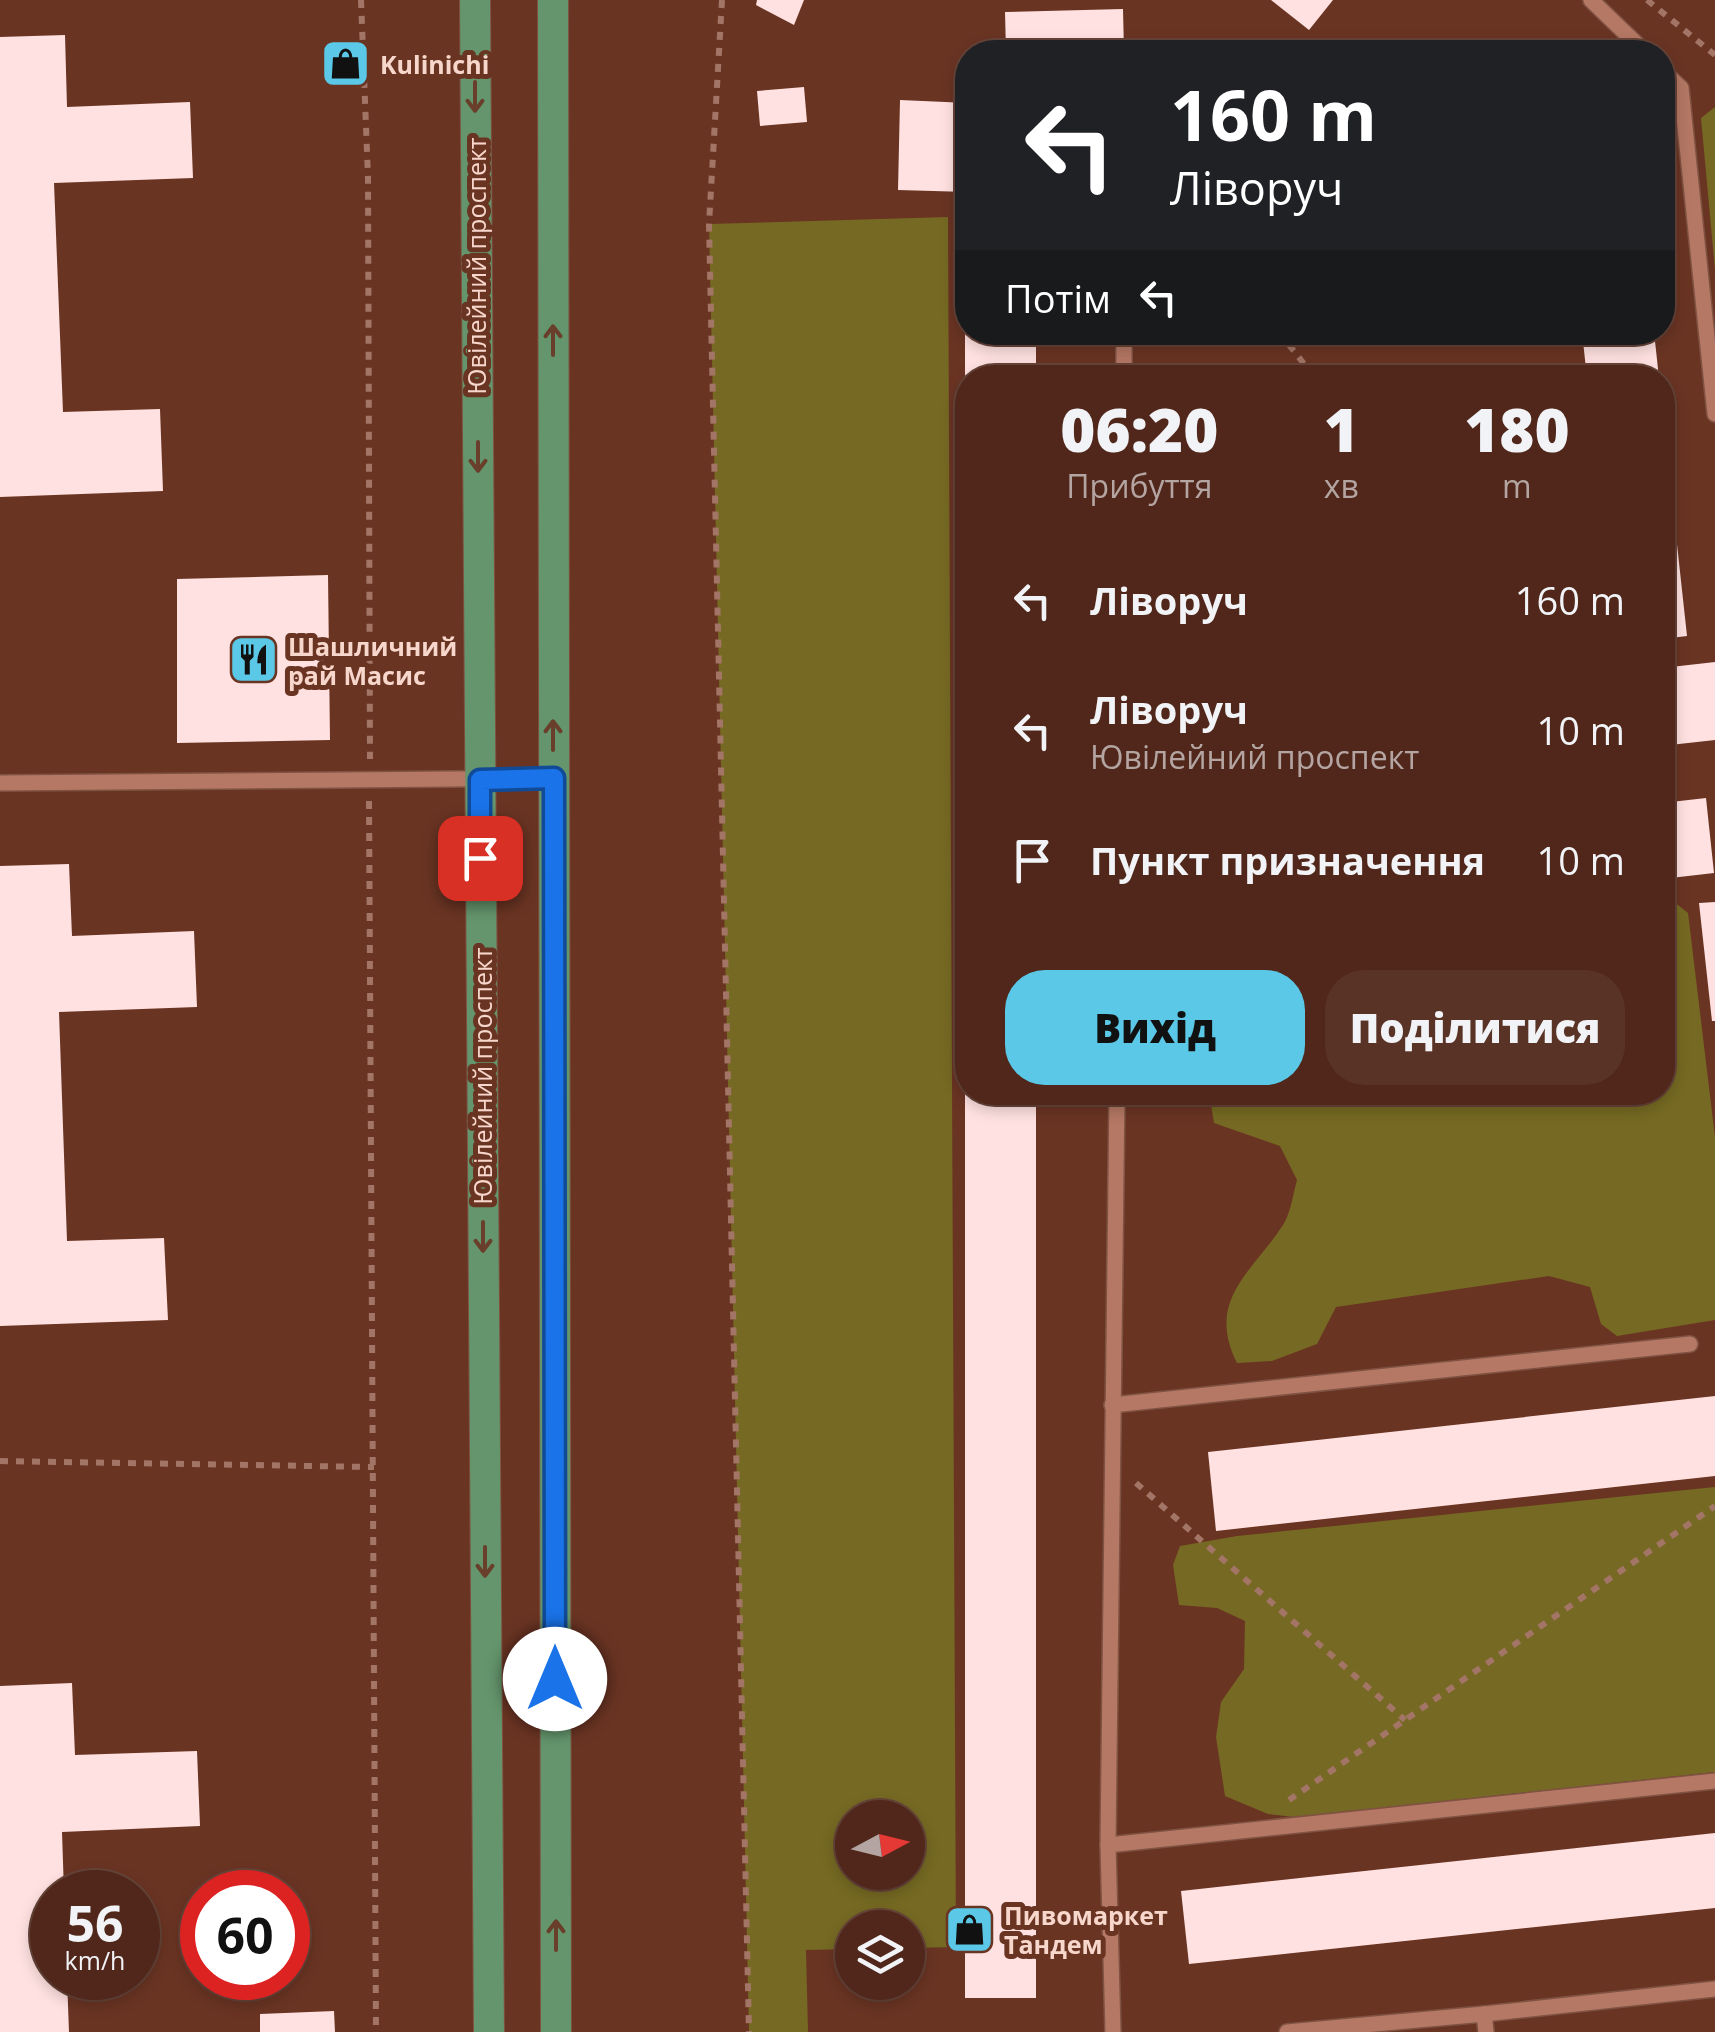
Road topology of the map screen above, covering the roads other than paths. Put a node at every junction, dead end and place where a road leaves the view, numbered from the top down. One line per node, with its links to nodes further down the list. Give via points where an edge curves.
1 (475, 0): 8 (main road, Ювілейний проспект, one-way to 8)
2 (552, 0): 7 (main road, one-way to 2)
3 (1591, 0): 4 (lane)
4 (1633, 40)
5 (1675, 82): 6 (lane, via 1681,88)
6 (1715, 414)
7 (554, 778): 8 (lane); 18 (main road, one-way to 7)
8 (480, 780): 9 (lane); 17 (main road, Ювілейний проспект, one-way to 17)
9 (0, 783)
10 (1117, 1105): 12 (lane)
11 (1690, 1344): 12 (lane)
12 (1112, 1405): 14 (lane)
13 (1715, 1781): 14 (lane)
14 (1108, 1844): 19 (lane)
15 (1715, 1988): 16 (lane)
16 (1484, 2014): 20 (lane); 21 (lane)
17 (488, 2032)
18 (556, 2032)
19 (1113, 2032)
20 (1287, 2032)
21 (1486, 2032)

